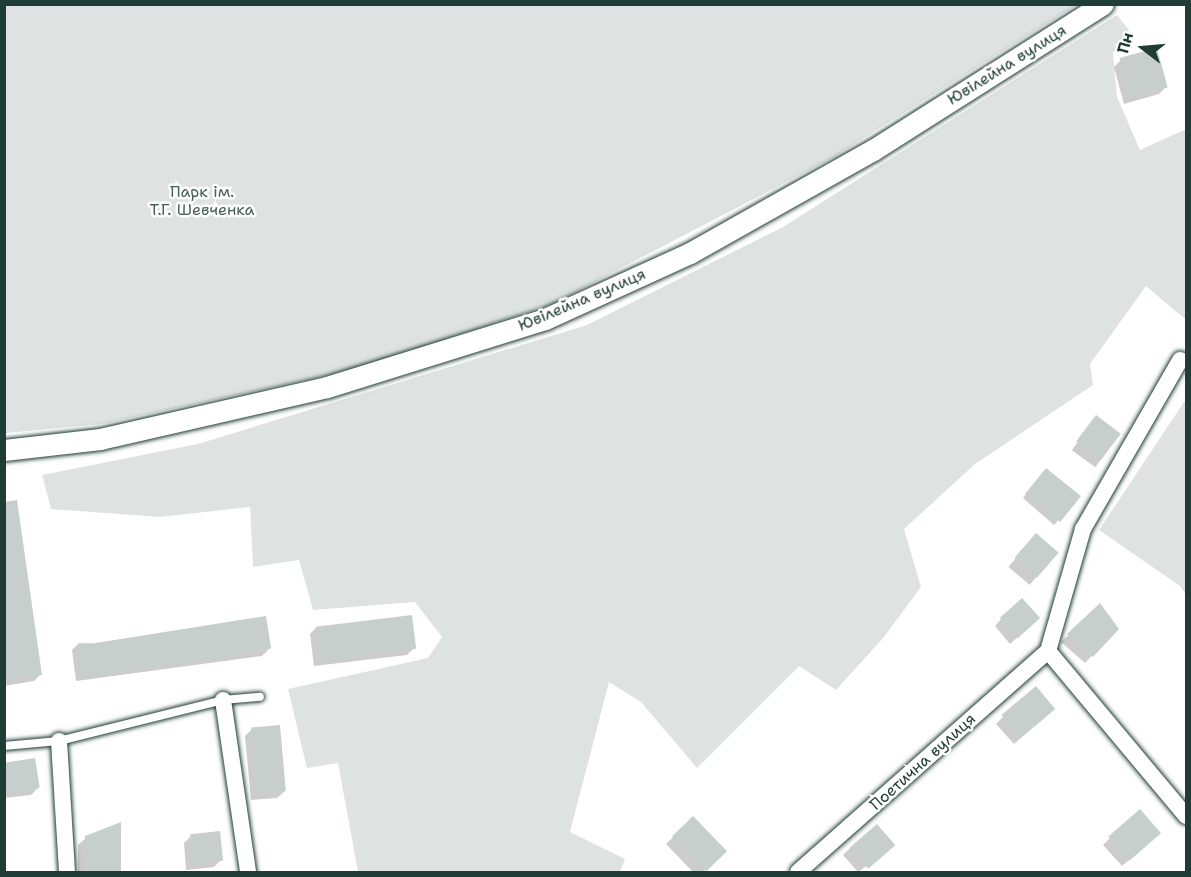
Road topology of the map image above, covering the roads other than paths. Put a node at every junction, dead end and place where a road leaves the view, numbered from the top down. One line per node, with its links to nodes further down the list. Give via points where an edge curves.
1 (1102, 4): 3 (street, Ювілейна вулиця, via 873,150 720,236 545,319 327,387 100,440)
2 (1180, 360): 4 (street, via 1083,529)
3 (4, 450)
4 (1048, 651): 9 (street); 12 (street, Поетична вулиця)
5 (260, 697): 6 (lane)
6 (223, 700): 7 (lane); 11 (street)
7 (59, 741): 8 (lane); 10 (street)
8 (4, 746)
9 (1186, 816)
10 (67, 873)
11 (248, 873)
12 (798, 873)

